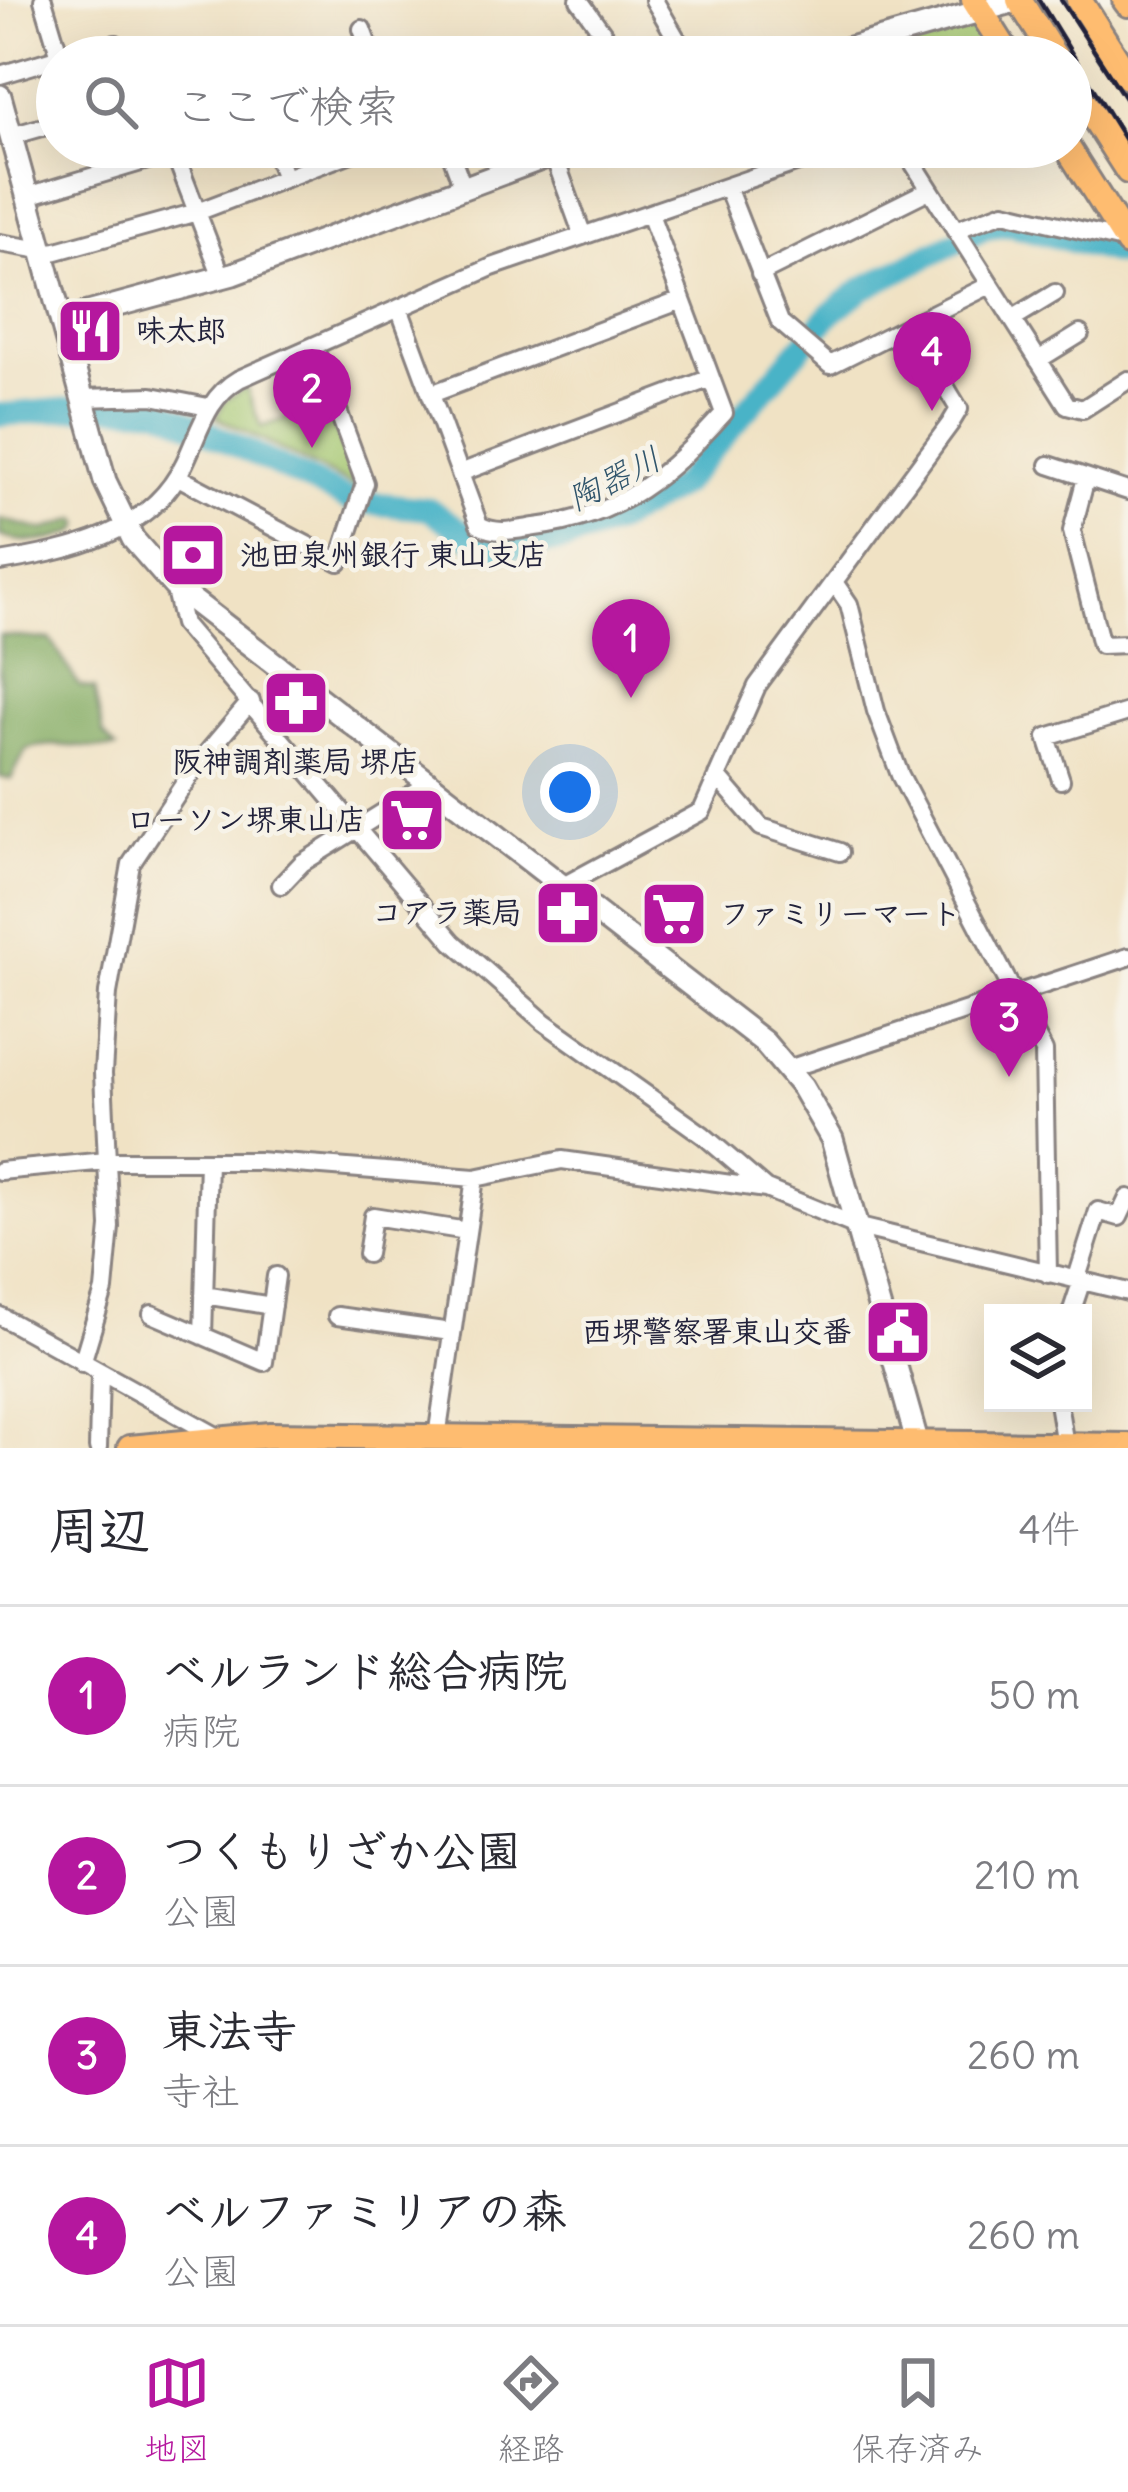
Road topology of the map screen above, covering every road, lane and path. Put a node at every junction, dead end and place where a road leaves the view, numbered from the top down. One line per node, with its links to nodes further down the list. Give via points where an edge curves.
1 (43, 0): 8 (street)
2 (579, 0): 10 (street)
3 (654, 0): 11 (street)
4 (1079, 0): 17 (main road)
5 (1021, 3): 6 (street); 14 (main road)
6 (977, 4): 12 (street); 13 (main road)
7 (362, 29): 9 (street)
8 (53, 36)
9 (363, 36)
10 (605, 36)
11 (675, 36)
12 (890, 36)
13 (997, 36)
14 (1042, 36)
15 (36, 64): 16 (street)
16 (0, 75)
17 (1128, 77)
18 (0, 96): 21 (street)
19 (1092, 115): 32 (main road)
20 (36, 134): 21 (street)
21 (9, 149): 37 (street)
22 (118, 168): 37 (street)
23 (184, 168): 38 (street)
24 (281, 168): 33 (street)
25 (306, 168): 33 (street)
26 (456, 168): 34 (street)
27 (512, 168): 34 (street)
28 (564, 168): 40 (street)
29 (782, 168): 35 (street)
30 (916, 168): 36 (street)
31 (1080, 168): 42 (main road)
32 (1128, 171)
33 (285, 178): 38 (street)
34 (463, 187): 46 (street)
35 (727, 187): 39 (street); 45 (street)
36 (929, 190): 41 (street); 45 (street)
37 (28, 196): 44 (street)
38 (197, 212): 44 (street); 46 (street)
39 (650, 214): 40 (street); 49 (street)
40 (583, 236): 50 (street)
41 (959, 237): 42 (street, via 1004,212); 47 (street)
42 (1127, 242)
43 (0, 243): 44 (street)
44 (43, 255): 52 (street)
45 (760, 274): 53 (street, via 780,322 830,365)
46 (222, 277): 52 (street)
47 (990, 285): 51 (street); 53 (street)
48 (1055, 292): 51 (street)
49 (682, 300): 57 (street); 59 (street)
50 (399, 308): 55 (street); 59 (street)
51 (1012, 319): 56 (street)
52 (62, 320): 60 (street)
53 (908, 327): 69 (street, via 959,409)
54 (1080, 334): 56 (street)
55 (314, 346): 61 (street, via 238,379); 64 (street, via 365,483 339,562)
56 (1038, 360): 58 (street, via 1067,405 1083,409)
57 (711, 378): 63 (street); 63 (street, via 724,413 686,456 649,486 583,519 487,530)
58 (1128, 380)
59 (431, 394): 63 (street)
60 (84, 406): 61 (street, via 152,396); 67 (street)
61 (204, 419): 64 (street)
62 (1049, 465): 65 (street)
63 (460, 473)
64 (178, 477): 67 (street)
65 (1086, 478): 66 (street); 71 (street, via 1073,540 1101,645)
66 (1128, 491)
67 (127, 527): 68 (street); 70 (street)
68 (0, 562)
69 (836, 584): 74 (street, via 757,686); 82 (street, via 900,775)
70 (174, 586): 72 (street, via 184,624); 76 (street)
71 (1128, 644)
72 (251, 701): 77 (street); 84 (street, via 131,864 108,993)
73 (1128, 712): 75 (street, via 1047,737)
74 (717, 776): 78 (street, via 761,827); 79 (street, via 702,811)
75 (1060, 780)
76 (430, 783): 77 (street); 79 (street)
77 (357, 827): 80 (street); 88 (street, via 400,886 488,976)
78 (840, 852)
79 (565, 885): 83 (street)
80 (281, 886)
81 (1128, 957): 82 (street)
82 (1015, 994): 83 (street); 93 (street, via 1044,1051)
83 (788, 1069): 90 (street, via 832,1139)
84 (107, 1161): 85 (street); 86 (street); 105 (street, via 104,1290)
85 (208, 1161): 87 (street); 97 (street)
86 (0, 1171)
87 (475, 1178): 88 (street, via 562,1160); 91 (street)
88 (766, 1189): 90 (street)
89 (1128, 1198): 95 (street, via 1120,1217 1098,1211)
90 (860, 1227): 93 (street); 112 (street)
91 (467, 1231): 92 (street, via 373,1216); 103 (street)
92 (367, 1254)
93 (1048, 1274): 95 (street)
94 (276, 1276): 99 (street)
95 (1078, 1282): 96 (street); 98 (street)
96 (1128, 1292)
97 (204, 1295): 99 (street); 104 (street)
98 (1073, 1304)
99 (272, 1306): 104 (street, via 264,1362)
100 (152, 1314): 104 (street)
101 (0, 1316): 105 (street)
102 (337, 1316): 103 (street)
103 (451, 1332): 109 (street)
104 (203, 1336)
105 (82, 1363): 106 (street)
106 (100, 1373): 108 (street); 115 (street)
107 (1061, 1412): 113 (street)
108 (221, 1438): 110 (main road); 116 (main road)
109 (429, 1441): 110 (main road); 111 (main road)
110 (270, 1442)
111 (777, 1445): 112 (main road)
112 (918, 1445): 113 (main road)
113 (1070, 1446): 114 (main road)
114 (1128, 1447)
115 (98, 1448)
116 (130, 1448)

